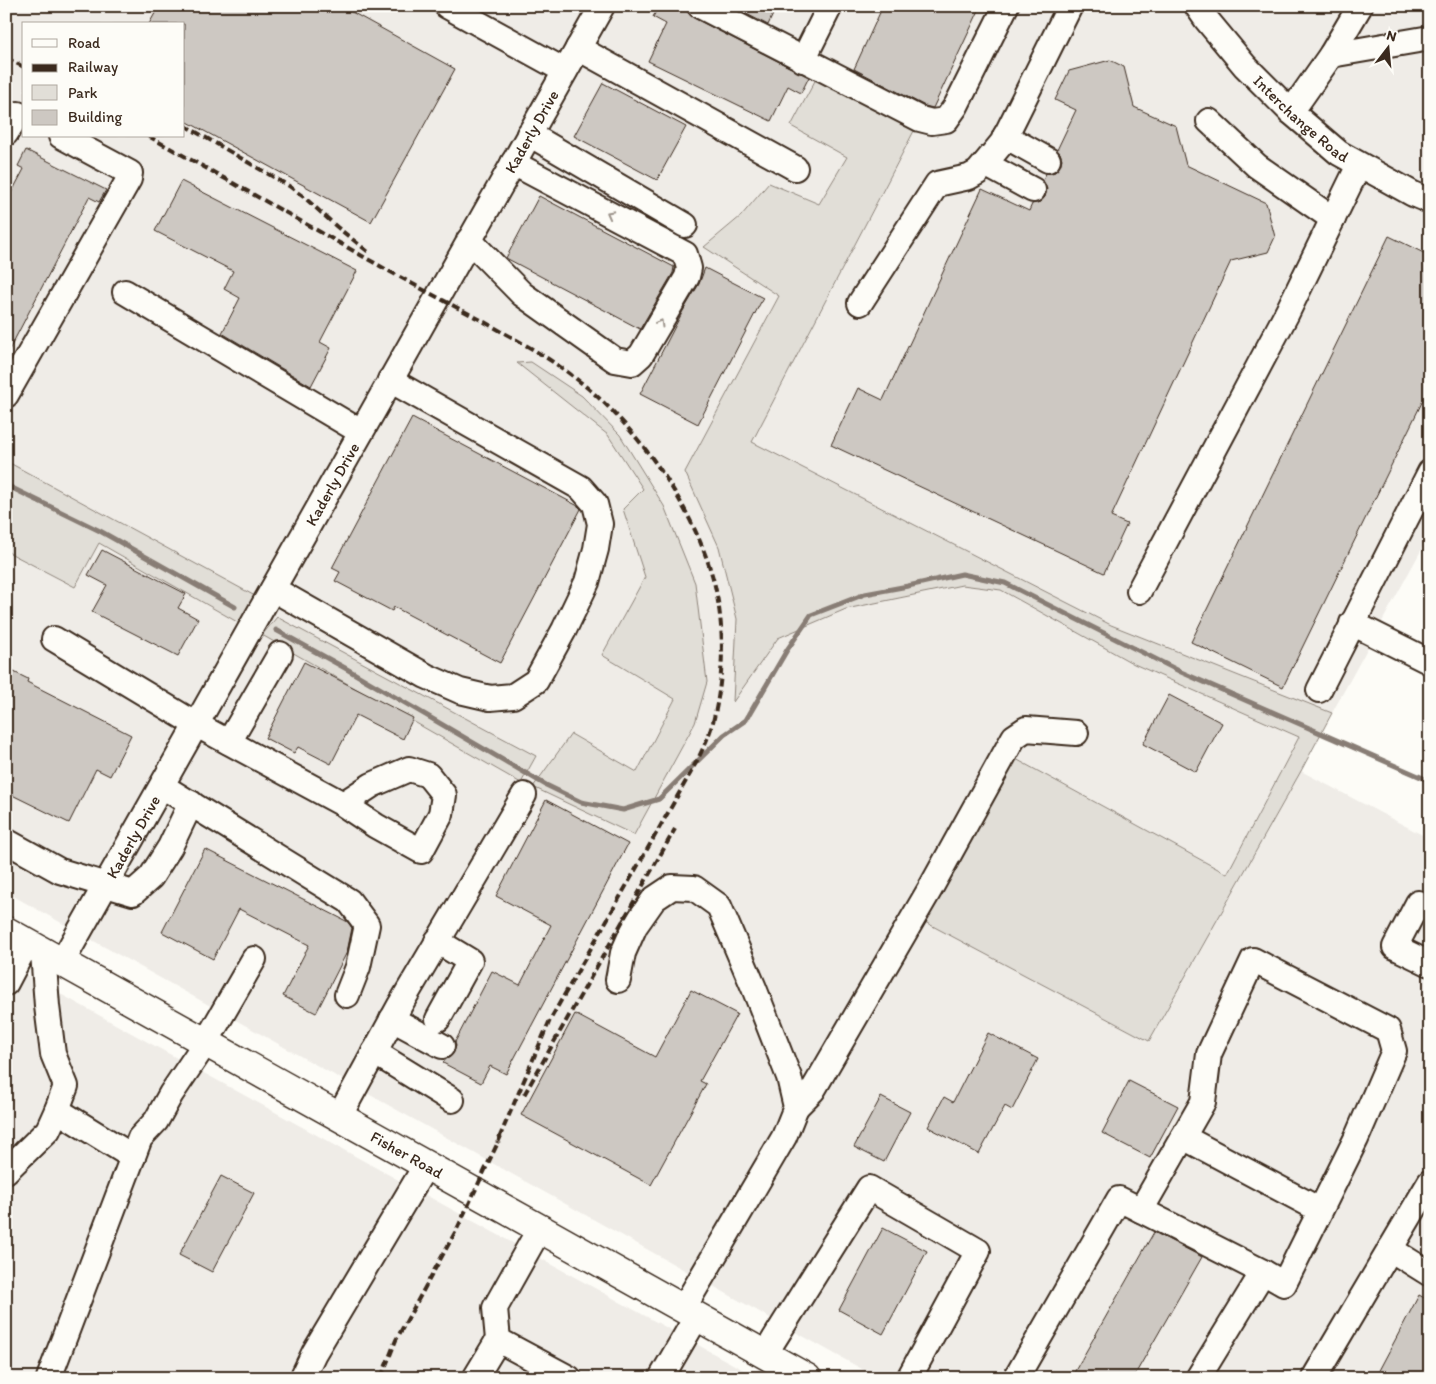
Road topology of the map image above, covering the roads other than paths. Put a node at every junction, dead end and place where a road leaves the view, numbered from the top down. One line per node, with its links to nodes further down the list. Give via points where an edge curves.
1 (447, 6): 13 (street)
2 (602, 6): 10 (street, Kaderly Drive)
3 (700, 6): 12 (street)
4 (830, 6): 12 (street)
5 (1006, 6): 12 (street, via 946,120 932,122 920,119)
6 (1070, 6): 19 (street)
7 (1360, 6): 11 (street)
8 (1206, 10): 14 (street, Interchange Road, via 1245,66)
9 (1430, 38): 11 (street)
10 (578, 48): 13 (street, Kaderly Drive); 25 (street)
11 (1331, 56): 14 (street)
12 (803, 60)
13 (565, 71): 18 (street, Kaderly Drive)
14 (1291, 112): 24 (street, Interchange Road, via 1339,153)
15 (22, 116): 17 (street, via 18,114)
16 (1209, 120): 28 (street, via 1258,166)
17 (6, 133)
18 (529, 134): 22 (street, Kaderly Drive); 29 (street)
19 (1005, 136): 21 (street); 23 (street)
20 (65, 138): 34 (street, via 130,173 129,180)
21 (1048, 160)
22 (513, 162): 30 (street, Kaderly Drive); 30 (street, one-way to 22, via 522,294 615,360 632,363 687,277 689,268 685,254)
23 (985, 164): 26 (street); 32 (street, via 969,177 937,184)
24 (1360, 165): 27 (street, Interchange Road); 28 (street)
25 (795, 168)
26 (1032, 190)
27 (1430, 201)
28 (1333, 219): 38 (street, via 1287,313)
29 (685, 225)
30 (469, 240): 33 (street, Kaderly Drive)
31 (124, 292): 35 (street)
32 (860, 303)
33 (390, 380): 35 (street, Kaderly Drive); 37 (street, via 581,488 595,504 600,524 596,549 587,582 564,630 536,680 513,696 490,698 460,691 426,676)
34 (6, 395)
35 (361, 432): 37 (street, Kaderly Drive)
36 (1430, 472): 39 (street)
37 (273, 589): 44 (street, Kaderly Drive)
38 (1139, 590)
39 (1352, 623): 42 (street); 43 (street)
40 (54, 639): 44 (street)
41 (280, 654): 46 (street)
42 (1430, 662)
43 (1319, 690)
44 (196, 725): 46 (street); 47 (street, Kaderly Drive)
45 (1076, 733): 67 (street, via 1026,729 1014,737 818,1082)
46 (228, 742): 50 (street)
47 (162, 786): 49 (street); 52 (street, Kaderly Drive)
48 (524, 795): 54 (street)
49 (191, 803): 52 (street, via 151,878 133,893); 60 (street, via 349,901 366,925 358,967)
50 (343, 804)
51 (6, 841): 52 (street, via 60,871)
52 (106, 885): 55 (street, Kaderly Drive)
53 (1418, 903): 57 (street, via 1395,947)
54 (437, 941): 61 (street); 62 (street, via 470,961)
55 (35, 947): 59 (street, Kaderly Drive); 63 (main road, Fisher Road); 68 (street, via 48,1006 53,1054 66,1086)
56 (254, 959): 63 (street)
57 (1430, 964)
58 (618, 980): 67 (street, via 622,954 635,926 654,899 672,887 694,888 719,906 789,1077)
59 (6, 983)
60 (347, 995)
61 (392, 1019): 64 (street); 65 (street)
62 (438, 1019)
63 (206, 1042): 69 (main road, Fisher Road); 71 (street, via 156,1121 140,1138)
64 (442, 1046)
65 (374, 1052): 66 (street); 69 (street)
66 (452, 1100)
67 (796, 1107): 81 (street, via 784,1137)
68 (57, 1110): 71 (street); 73 (street, via 48,1130)
69 (339, 1116): 72 (main road, Fisher Road)
70 (1183, 1138): 75 (street); 76 (street); 76 (street, via 1203,1102 1209,1054 1253,960 1388,1030 1394,1051)
71 (133, 1157): 85 (street)
72 (426, 1165): 77 (main road, Fisher Road); 86 (street)
73 (6, 1171)
74 (1430, 1182): 78 (street)
75 (1141, 1210): 79 (street); 91 (street, via 1119,1199)
76 (1320, 1210): 79 (street, via 1284,1284)
77 (540, 1228): 81 (main road, Fisher Road); 82 (street, via 495,1308)
78 (1390, 1249): 80 (street); 93 (street)
79 (1263, 1272): 92 (street)
80 (1430, 1274)
81 (690, 1312): 83 (main road, Fisher Road); 89 (street)
82 (498, 1340): 87 (street); 88 (street)
83 (765, 1354): 84 (main road, Fisher Road); 90 (street, via 869,1188 978,1251)
84 (799, 1376)
85 (49, 1378)
86 (302, 1378)
87 (475, 1378)
88 (569, 1378)
89 (661, 1378)
90 (910, 1378)
91 (1016, 1378)
92 (1198, 1378)
93 (1314, 1378)

